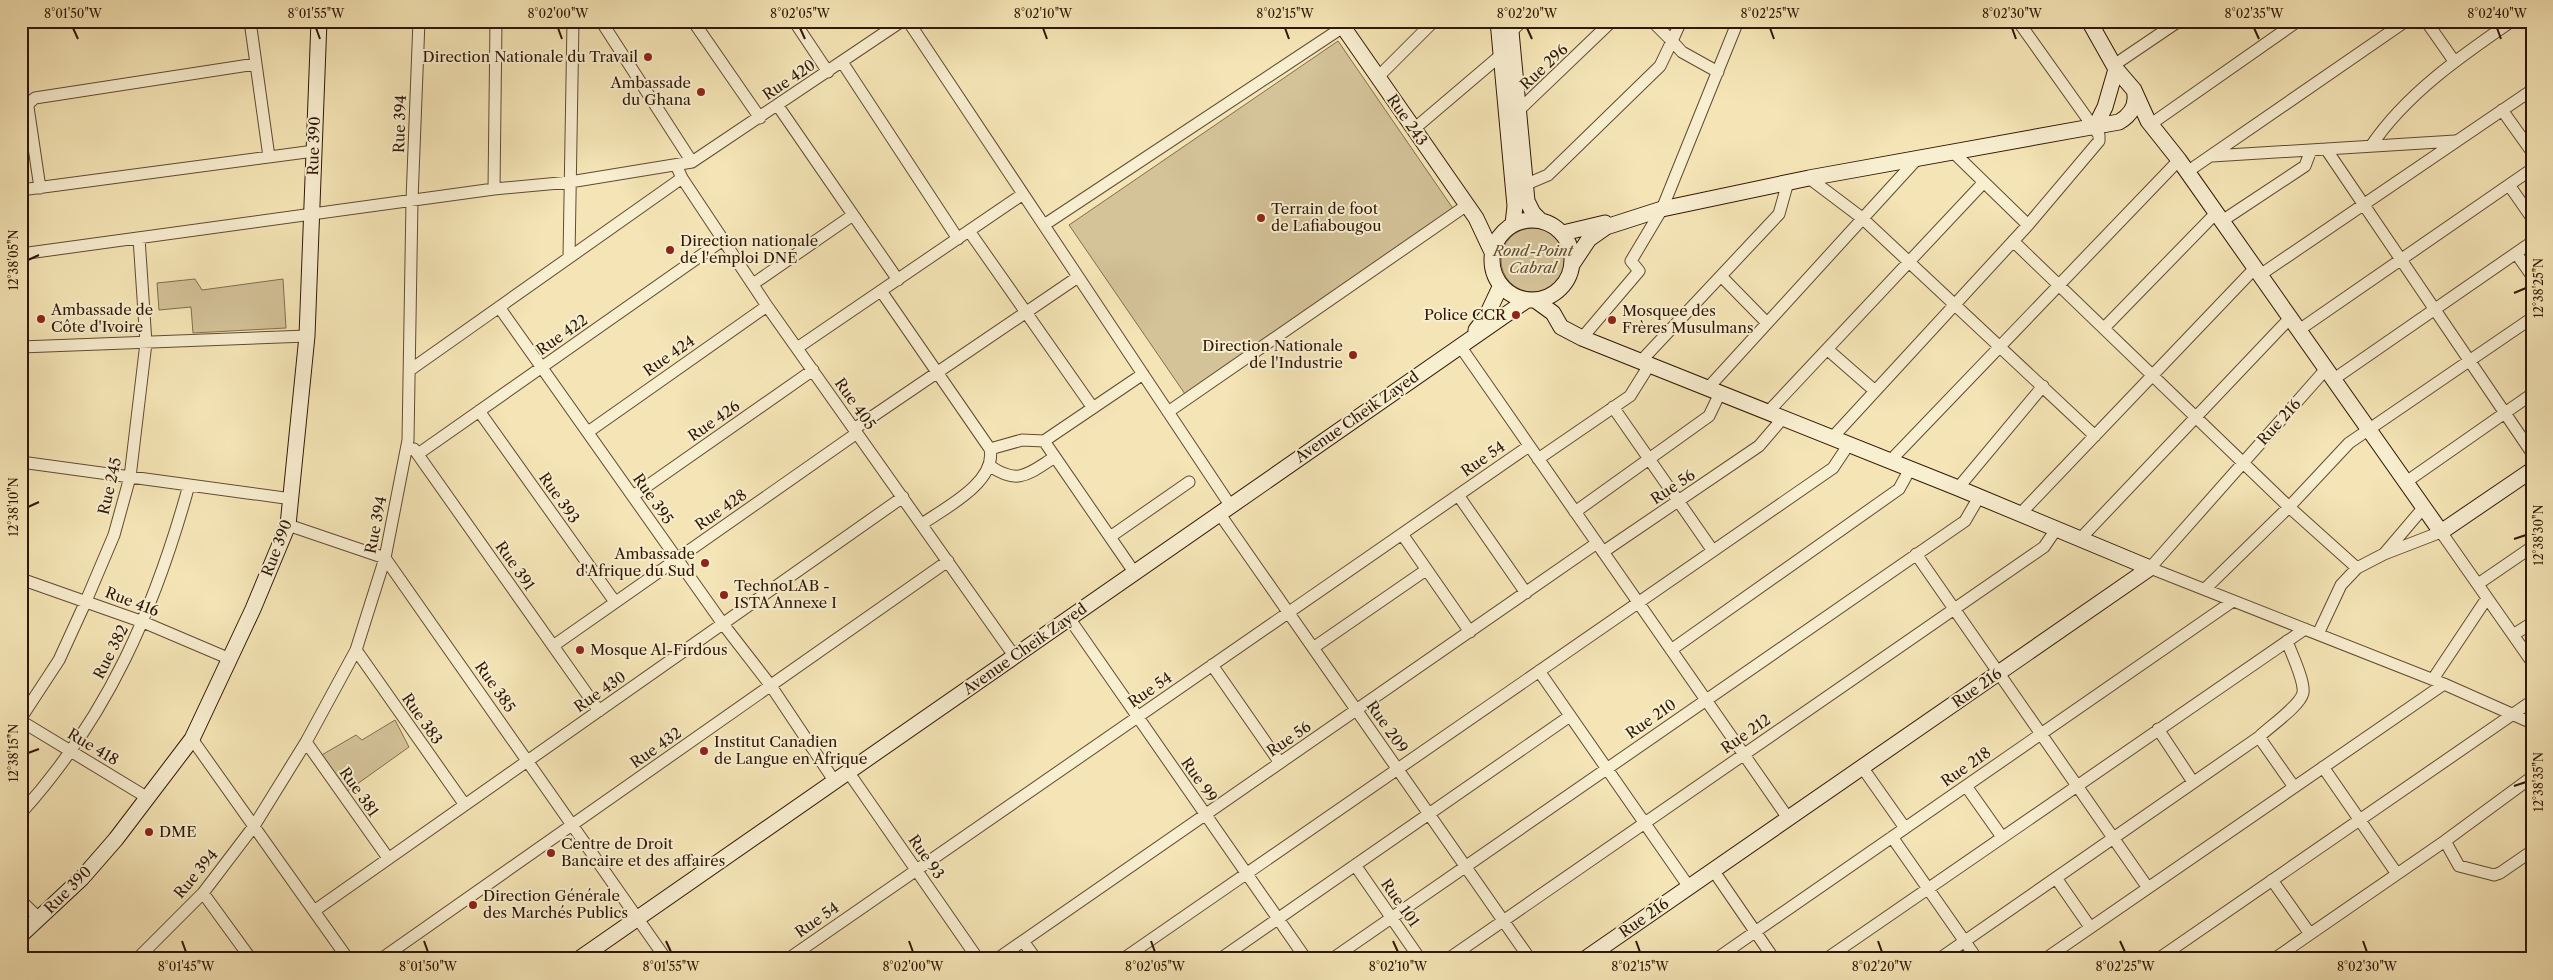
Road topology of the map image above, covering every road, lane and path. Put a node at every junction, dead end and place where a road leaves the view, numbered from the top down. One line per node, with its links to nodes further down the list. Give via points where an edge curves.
1 (250, 21): 30 (street)
2 (319, 21): 50 (street, Rue 390)
3 (419, 21): 71 (street, Rue 394)
4 (496, 21): 68 (street)
5 (573, 21): 62 (street)
6 (601, 21): 56 (street)
7 (794, 21): 32 (street)
8 (902, 21): 29 (street, Rue 420)
9 (908, 21): 70 (street, Rue 209)
10 (1434, 21): 34 (street)
11 (1522, 21): 25 (street)
12 (1612, 21): 40 (street, Rue 296)
13 (1652, 21): 26 (street)
14 (1681, 21): 26 (street)
15 (1738, 21): 33 (street)
16 (2018, 21): 44 (street)
17 (2088, 21): 31 (street)
18 (2179, 21): 31 (street)
19 (2298, 21): 43 (street)
20 (2406, 21): 54 (street)
21 (2426, 21): 28 (street)
22 (2512, 21): 28 (street)
23 (696, 22): 41 (street)
24 (1343, 23): 34 (street, Rue 243); 82 (street)
25 (1504, 27): 27 (street); 40 (street)
26 (1672, 41): 33 (street, via 1682,52); 66 (street, via 1660,66 1548,175)
27 (1501, 55): 45 (street); 66 (street)
28 (2454, 61): 47 (street, via 2391,120)
29 (842, 62): 32 (street, Rue 420); 88 (street)
30 (256, 64): 53 (street); 67 (street, via 35,98 28,107)
31 (2115, 67): 35 (street); 37 (street)
32 (828, 72): 38 (street, Rue 420)
33 (1718, 72): 74 (street)
34 (1378, 77): 45 (street, Rue 243)
35 (2133, 88): 37 (street, via 2125,84 2118,86); 42 (street, via 2131,113); 43 (street)
36 (2532, 90): 39 (street)
37 (2107, 102): 42 (street, via 2107,118); 44 (street)
38 (778, 106): 41 (street, Rue 420); 76 (street)
39 (2502, 110): 46 (street); 52 (street)
40 (1517, 112): 66 (street)
41 (760, 118): 56 (street, Rue 420)
42 (2117, 122): 43 (street); 44 (street)
43 (2149, 122): 58 (street)
44 (2094, 126): 51 (street); 84 (street, via 2100,135 2099,141)
45 (1414, 129): 72 (street, Rue 243)
46 (2457, 141): 47 (street); 73 (street)
47 (2372, 146): 48 (street)
48 (2326, 149): 49 (street); 73 (street)
49 (2311, 150): 54 (street); 77 (street, via 2305,166)
50 (314, 151): 53 (street); 75 (street, Rue 390)
51 (1953, 152): 55 (street); 64 (street)
52 (2532, 152)
53 (269, 157): 67 (street)
54 (2210, 157): 58 (street)
55 (1917, 159): 61 (street); 79 (street)
56 (692, 162): 57 (street, Rue 420)
57 (676, 166): 60 (street, Rue 405); 62 (street, Rue 420)
58 (2183, 166): 77 (street); 106 (street)
59 (2532, 169): 65 (street)
60 (682, 178): 89 (street, Rue 405); 95 (street)
61 (1809, 178): 63 (street); 79 (street)
62 (570, 182): 68 (street, Rue 420); 95 (street)
63 (1788, 182): 74 (street); 100 (street, via 1779,214)
64 (1984, 182): 84 (street); 97 (street)
65 (2509, 185): 80 (street); 96 (street)
66 (1520, 187): 81 (street); 83 (street)
67 (40, 188): 69 (street)
68 (494, 189): 71 (street, Rue 420)
69 (21, 190)
70 (1023, 194): 82 (street, Rue 209); 85 (street)
71 (412, 200): 75 (street, Rue 420); 131 (street, Rue 394)
72 (1467, 205): 78 (street, Rue 243); 144 (street)
73 (2364, 205): 96 (street); 99 (street)
74 (1656, 210): 86 (street); 98 (street, via 1606,227 1588,239); 121 (street, via 1631,261 1639,271)
75 (311, 214): 87 (street, Rue 420); 120 (street, Rue 390)
76 (853, 215): 103 (street); 104 (street)
77 (2219, 217): 99 (street); 119 (street)
78 (1476, 218): 83 (street); 92 (street, Rue 243)
79 (1862, 218): 97 (street); 117 (street)
80 (2532, 218)
81 (1540, 220): 83 (street, via 1531,219); 86 (street)
82 (1044, 225): 102 (street, Rue 209)
83 (1511, 225): 92 (street, via 1498,238)
84 (2028, 225): 90 (street)
85 (969, 231): 88 (street); 114 (street)
86 (1563, 233): 98 (street, via 1571,247)
87 (139, 238): 94 (street, Rue 420); 122 (street, Rue 245)
88 (958, 239): 103 (street)
89 (723, 240): 104 (street, Rue 405); 130 (street, Rue 422)
90 (2013, 241): 106 (street); 110 (street)
91 (2532, 242): 93 (street, Rue 216)
92 (1492, 252): 105 (street, via 1494,275)
93 (2516, 253): 101 (street); 113 (street, Rue 216)
94 (21, 254)
95 (570, 257): 112 (street)
96 (2400, 260): 113 (street); 118 (street)
97 (1910, 262): 110 (street); 127 (street)
98 (1573, 263): 108 (street, via 1564,285)
99 (2258, 272): 118 (street); 136 (street)
100 (1721, 276): 117 (street); 129 (street)
101 (2532, 276)
102 (1078, 277): 114 (street, Rue 428); 134 (street, Rue 209)
103 (898, 280): 107 (street)
104 (753, 284): 111 (street, Rue 405)
105 (1501, 285): 109 (street, via 1512,295); 123 (street, Avenue Cheik Zayed, via 1486,317)
106 (2060, 286): 119 (street); 125 (street)
107 (881, 291): 126 (street); 133 (street)
108 (1555, 293): 109 (street); 115 (street)
109 (1531, 300): 115 (street); 123 (street, Avenue Cheik Zayed)
110 (1955, 304): 125 (street); 139 (street)
111 (767, 306): 126 (street, Rue 405); 151 (street, Rue 424)
112 (499, 307): 130 (street, Rue 395); 131 (street)
113 (2434, 309): 128 (street); 135 (street, Rue 216)
114 (1026, 312): 133 (street, Rue 428); 142 (street)
115 (1553, 313): 121 (street, via 1561,326)
116 (2532, 318): 128 (street)
117 (1767, 323): 138 (street)
118 (2294, 324): 135 (street); 147 (street)
119 (2104, 328): 136 (street)
120 (307, 336): 122 (street); 179 (street, Rue 390)
121 (1582, 338): 129 (street)
122 (146, 342): 124 (street); 170 (street, Rue 245)
123 (1465, 342): 157 (street); 183 (street, Avenue Cheik Zayed)
124 (21, 347)
125 (2000, 347): 137 (street); 164 (street)
126 (797, 348): 132 (street, Rue 405)
127 (1827, 349): 139 (street); 145 (street)
128 (2469, 360): 146 (street); 149 (street)
129 (1645, 363): 138 (street); 141 (street, via 1630,396)
130 (542, 367): 143 (street, Rue 422); 151 (street, Rue 395)
131 (410, 370): 154 (street, Rue 394)
132 (813, 370): 150 (street, Rue 405); 176 (street, Rue 426)
133 (937, 372): 150 (street, Rue 428); 158 (street)
134 (1143, 374): 142 (street); 144 (street, Rue 209)
135 (2330, 374): 149 (street); 166 (street, Rue 216)
136 (2152, 375): 147 (street); 152 (street)
137 (2043, 386): 152 (street); 174 (street)
138 (1714, 390): 145 (street); 163 (street, via 1709,416)
139 (1875, 391): 153 (street)
140 (2532, 394): 146 (street)
141 (1613, 407): 162 (street); 163 (street)
142 (1093, 408): 155 (street)
143 (479, 411): 160 (street, Rue 422); 212 (street, Rue 393)
144 (1168, 412): 183 (street, Rue 209)
145 (1768, 412): 148 (street)
146 (2505, 413): 159 (street); 172 (street)
147 (2196, 417): 166 (street); 192 (street)
148 (1783, 418): 153 (street); 180 (street, Rue 56, via 1759,446)
149 (2369, 429): 172 (street); 181 (street, via 2345,448)
150 (856, 431): 177 (street, Rue 405); 199 (street, Rue 428)
151 (588, 432): 176 (street, Rue 395)
152 (2094, 436): 185 (street)
153 (1832, 438): 156 (street)
154 (408, 440): 160 (street, Rue 391); 198 (street, Rue 394)
155 (1044, 442): 158 (street, via 1022,440); 161 (street)
156 (1849, 444): 164 (street); 195 (street, via 1832,468)
157 (1529, 446): 162 (street); 175 (street, Rue 54)
158 (990, 449): 167 (street)
159 (2532, 453)
160 (418, 454): 225 (street, Rue 391)
161 (1055, 457): 167 (street, via 1018,477 1005,477); 191 (street)
162 (1538, 459): 184 (street)
163 (1648, 459): 180 (street); 184 (street)
164 (1890, 461): 168 (street)
165 (21, 462): 170 (street)
166 (2243, 463): 181 (street); 201 (street, Rue 216)
167 (990, 466): 186 (street, via 972,490)
168 (1910, 469): 174 (street); 228 (street, via 1898,489)
169 (2532, 470): 189 (street)
170 (130, 477): 173 (street); 210 (street, Rue 245, via 114,535)
171 (1189, 482): 191 (street)
172 (2406, 482): 182 (street)
173 (188, 485): 179 (street); 217 (street, Rue 382, via 170,550)
174 (1958, 488): 178 (street)
175 (1458, 495): 190 (street, Rue 54); 208 (street)
176 (633, 496): 199 (street, Rue 395)
177 (903, 497): 186 (street, Rue 405); 219 (street, Rue 430)
178 (1979, 497): 185 (street); 196 (street, Rue 210, via 1965,521)
179 (292, 499): 187 (street, Rue 390)
180 (1678, 501): 194 (street, Rue 56); 195 (street)
181 (2289, 507): 202 (street); 207 (street)
182 (2424, 507): 189 (street); 197 (street)
183 (1224, 509): 204 (street, Avenue Cheik Zayed); 215 (street, Rue 209)
184 (1575, 512): 194 (street)
185 (2021, 513): 188 (street)
186 (922, 524): 200 (street, Rue 405)
187 (288, 525): 198 (street); 230 (street, Rue 390)
188 (2057, 528): 192 (street); 214 (street, Rue 212, via 2044,547)
189 (2441, 532): 197 (street); 206 (street)
190 (1402, 534): 203 (street); 215 (street, Rue 54)
191 (1110, 537): 204 (street)
192 (2081, 538): 201 (street)
193 (2532, 547): 206 (street)
194 (1600, 548): 208 (street, Rue 56); 213 (street)
195 (1713, 551): 213 (street)
196 (1916, 554): 214 (street); 237 (street, Rue 210)
197 (2384, 554): 202 (street)
198 (385, 558): 227 (street, Rue 394); 253 (street, Rue 385)
199 (677, 559): 212 (street, Rue 428); 219 (street, Rue 395)
200 (948, 561): 229 (street, Rue 405); 236 (street, Rue 432)
201 (2150, 568): 207 (street); 234 (street, Rue 216)
202 (2357, 568): 222 (street, via 2341,585)
203 (1426, 570): 221 (street); 226 (street)
204 (1134, 572): 216 (street, Avenue Cheik Zayed)
205 (21, 579): 210 (street, Rue 416)
206 (2478, 584): 209 (street)
207 (2205, 589): 211 (street)
208 (1526, 593): 221 (street, Rue 56)
209 (2487, 598): 223 (street); 235 (street)
210 (86, 600): 217 (street, Rue 416); 244 (street, Rue 245, via 59,660)
211 (2233, 600): 220 (street); 247 (street, Rue 218)
212 (615, 602): 225 (street, Rue 428)
213 (1638, 602): 228 (street); 233 (street)
214 (1954, 609): 234 (street); 252 (street, Rue 212)
215 (1288, 612): 226 (street, Rue 209); 232 (street, Rue 54)
216 (1068, 618): 229 (street, Avenue Cheik Zayed); 243 (street, Rue 99)
217 (144, 622): 230 (street, Rue 416); 251 (street, Rue 382, via 112,686)
218 (2532, 623): 223 (street)
219 (723, 624): 236 (street, Rue 395); 240 (street, Rue 430)
220 (2305, 629): 222 (street); 224 (street)
221 (1470, 632): 239 (street, Rue 56)
222 (2318, 634): 235 (street)
223 (2513, 635): 231 (street)
224 (2287, 641): 246 (street); 248 (street, via 2303,693 2298,702)
225 (553, 646): 240 (street, Rue 391)
226 (1313, 648): 239 (street, Rue 209)
227 (356, 650): 250 (street, Rue 394); 267 (street, Rue 383)
228 (1671, 650): 237 (street)
229 (1015, 657): 259 (street, Avenue Cheik Zayed)
230 (230, 658): 249 (street, Rue 390)
231 (2532, 662)
232 (1212, 665): 243 (street, Rue 54); 254 (street)
233 (1539, 671): 242 (street); 257 (street)
234 (1998, 673): 247 (street); 255 (street, Rue 216)
235 (2439, 681): 241 (street); 256 (street)
236 (771, 686): 261 (street, Rue 395); 274 (street, Rue 432)
237 (1706, 700): 252 (street); 258 (street, Rue 210)
238 (2532, 701): 241 (street)
239 (1356, 710): 254 (street, Rue 56); 257 (street, Rue 209)
240 (599, 711): 253 (street, Rue 430)
241 (2514, 714): 245 (street); 272 (street)
242 (1570, 716): 258 (street); 269 (street)
243 (1137, 717): 270 (street, Rue 99); 285 (street, Rue 54)
244 (21, 720): 251 (street, Rue 418)
245 (2532, 723)
246 (2158, 730): 262 (street); 263 (street)
247 (2041, 734): 263 (street); 264 (street, Rue 218)
248 (2259, 736): 262 (street); 265 (street)
249 (192, 738): 266 (street, Rue 390); 275 (street)
250 (306, 742): 275 (street, Rue 394); 282 (street, Rue 381)
251 (70, 751): 266 (street, Rue 418); 268 (street, Rue 382)
252 (1744, 754): 271 (street); 273 (street, Rue 212)
253 (528, 760): 267 (street, Rue 430); 274 (street, Rue 385)
254 (1280, 763): 270 (street, Rue 56)
255 (1862, 767): 271 (street, Rue 216); 276 (street)
256 (2322, 767): 265 (street); 272 (street)
257 (1397, 769): 269 (street, Rue 209); 287 (street)
258 (1606, 769): 273 (street); 284 (street, Rue 210)
259 (848, 773): 261 (street, Avenue Cheik Zayed); 285 (street, Rue 93)
260 (2532, 778): 280 (street)
261 (835, 782): 297 (street, Avenue Cheik Zayed)
262 (2194, 782): 279 (street)
263 (2077, 785): 278 (street); 279 (street)
264 (1966, 786): 276 (street, Rue 218); 278 (street)
265 (2294, 787): 292 (street)
266 (148, 798): 298 (street, Rue 390, via 82,878)
267 (465, 805): 282 (street, Rue 430)
268 (21, 813)
269 (1429, 814): 283 (street); 284 (street, Rue 209)
270 (1205, 815): 287 (street, Rue 99); 306 (street, Rue 56)
271 (1788, 818): 286 (street, Rue 216)
272 (2360, 820): 288 (street); 290 (street)
273 (1644, 823): 291 (street); 301 (street, Rue 212)
274 (573, 824): 297 (street, Rue 385); 313 (street, Rue 432)
275 (254, 826): 294 (street, Rue 394); 296 (street)
276 (1905, 828): 277 (street, Rue 218)
277 (1892, 837): 293 (street); 303 (street, Rue 218)
278 (2002, 837): 293 (street)
279 (2113, 838): 289 (street); 292 (street)
280 (2445, 841): 281 (street, via 2458,866 2494,875); 288 (street)
281 (2532, 850)
282 (388, 858): 296 (street, Rue 430)
283 (1355, 865): 299 (street, Rue 101); 300 (street)
284 (1465, 866): 299 (street, Rue 210); 301 (street, Rue 209)
285 (916, 870): 316 (street, Rue 54); 317 (street, Rue 93)
286 (1713, 870): 291 (street, Rue 216); 303 (street)
287 (1246, 873): 300 (street, Rue 99); 320 (street)
288 (2397, 874): 304 (street)
289 (2056, 878): 302 (street); 307 (street)
290 (2272, 880): 304 (street); 334 (street)
291 (1689, 887): 327 (street, Rue 216)
292 (2148, 888): 302 (street)
293 (1928, 889): 307 (street); 330 (street)
294 (203, 893): 310 (street, Rue 394); 311 (street)
295 (21, 901): 298 (street)
296 (314, 911): 312 (street)
297 (639, 917): 314 (street, Avenue Cheik Zayed); 315 (street, Rue 385)
298 (39, 918): 305 (street, Rue 390)
299 (1391, 918): 323 (street, Rue 210); 324 (street, Rue 101)
300 (1278, 919): 321 (street); 322 (street, Rue 99)
301 (1503, 920): 325 (street, Rue 212); 326 (street, Rue 209)
302 (2090, 927): 333 (street)
303 (1755, 931): 328 (street, Rue 218); 329 (street)
304 (2310, 934): 335 (street)
305 (21, 935)
306 (1023, 941): 318 (street, Rue 56); 319 (street)
307 (1964, 941): 331 (street); 332 (street)
308 (21, 950): 309 (street)
309 (27, 959)
310 (137, 959)
311 (251, 959)
312 (348, 959)
313 (381, 959)
314 (579, 959)
315 (666, 959)
316 (788, 959)
317 (978, 959)
318 (997, 959)
319 (1036, 959)
320 (1123, 959)
321 (1220, 959)
322 (1306, 959)
323 (1332, 959)
324 (1420, 959)
325 (1448, 959)
326 (1530, 959)
327 (1585, 959)
328 (1716, 959)
329 (1774, 959)
330 (1826, 959)
331 (1939, 959)
332 (1976, 959)
333 (2045, 959)
334 (2158, 959)
335 (2274, 959)

